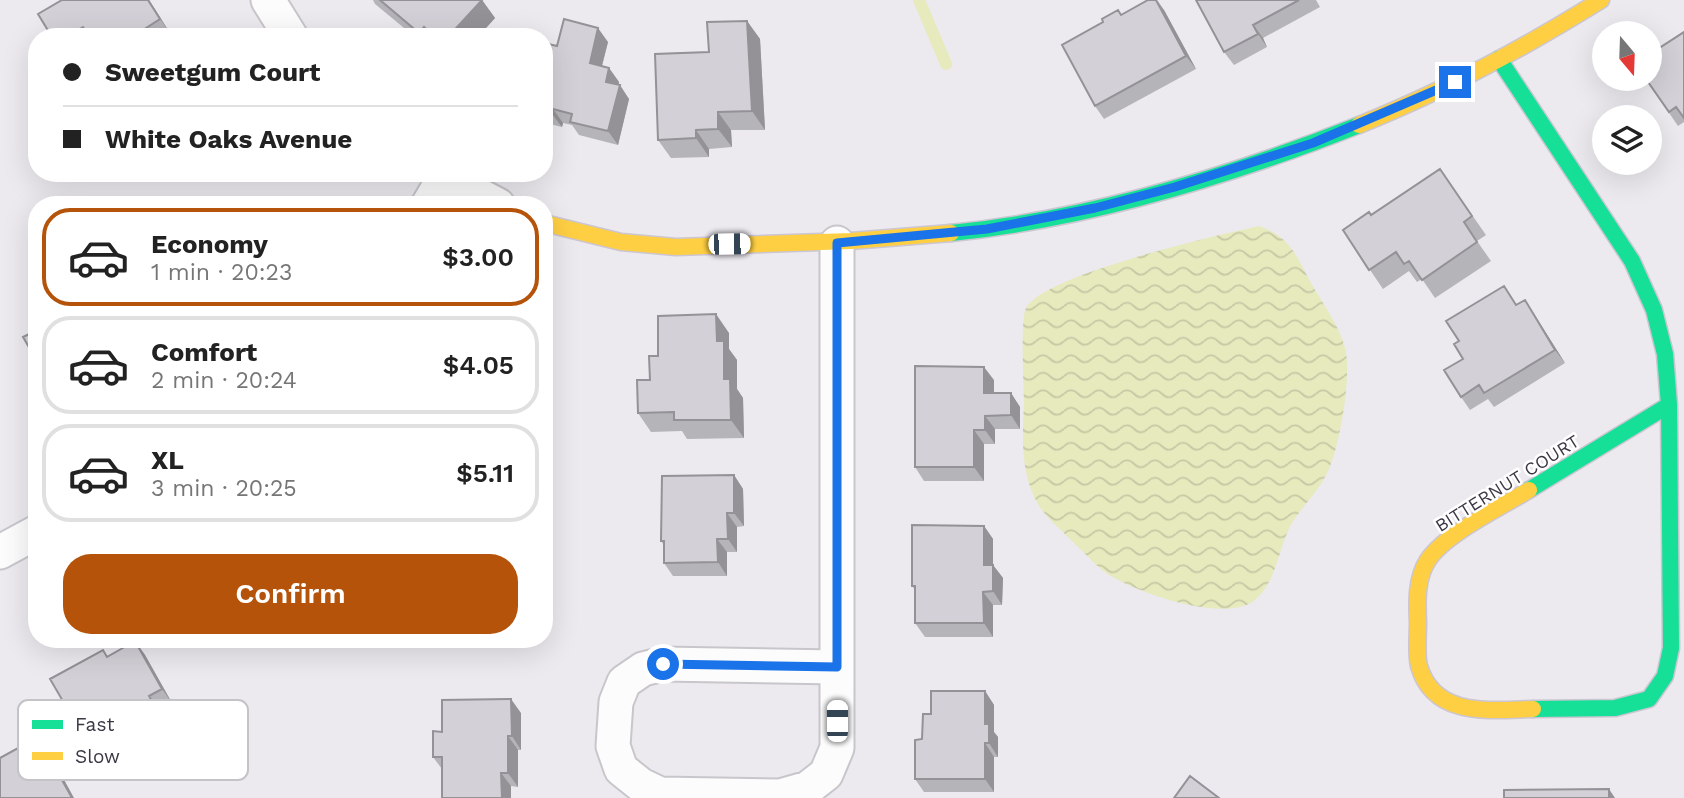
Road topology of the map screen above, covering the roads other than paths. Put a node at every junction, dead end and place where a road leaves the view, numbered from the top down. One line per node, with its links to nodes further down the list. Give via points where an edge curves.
1 (268, 0): 3 (street)
2 (1601, 0): 4 (street)
3 (285, 28)
4 (1499, 59): 8 (street, via 1433,93 1313,143 1201,180 1095,208 987,229); 9 (street, BITTERNUT COURT, via 1632,261 1665,354)
5 (436, 185): 6 (street)
6 (470, 196)
7 (553, 226): 8 (street, via 649,246)
8 (837, 243): 12 (street)
9 (1669, 405): 9 (street, BITTERNUT COURT, via 1448,540 1427,561 1417,593 1419,665 1433,693 1457,706 1487,710 1615,708 1649,699 1665,676 1671,648)
10 (28, 537): 11 (street)
11 (0, 552)
12 (837, 667): 12 (street, via 836,748 826,774 808,788 780,796 660,794 621,769 613,746 616,702 624,682 643,668 663,664)

